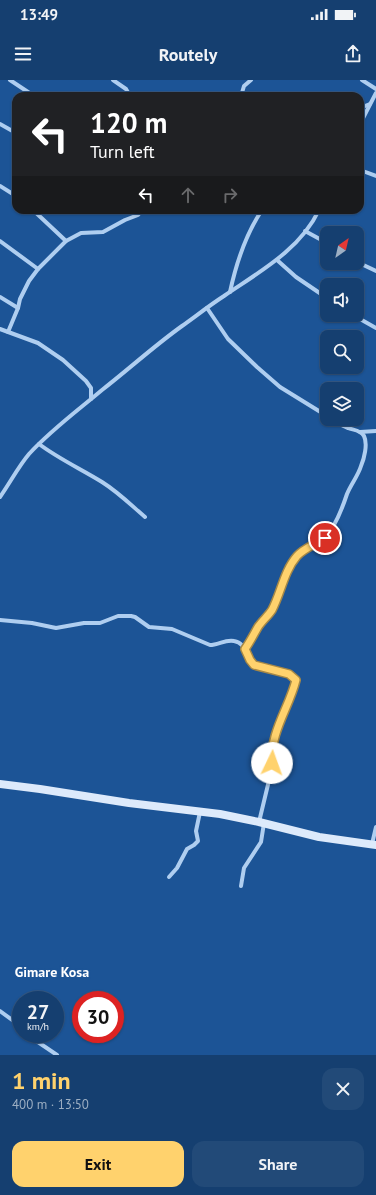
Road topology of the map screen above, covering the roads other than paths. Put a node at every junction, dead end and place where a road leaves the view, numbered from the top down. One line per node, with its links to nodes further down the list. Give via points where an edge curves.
1 (10, 80): 6 (street)
2 (113, 80): 7 (street)
3 (251, 80): 8 (street, via 244,86)
4 (362, 80): 5 (street)
5 (376, 89)
6 (28, 92)
7 (128, 92)
8 (242, 92)
9 (376, 93): 10 (street)
10 (370, 104): 11 (street); 12 (street)
11 (364, 106)
12 (364, 116)
13 (0, 124): 14 (street)
14 (12, 131)
15 (364, 172): 16 (street)
16 (376, 176)
17 (0, 186): 18 (street)
18 (12, 194)
19 (37, 214): 26 (street)
20 (139, 214): 26 (street, via 104,232 81,233)
21 (260, 214): 31 (street, via 244,245)
22 (317, 214): 23 (street)
23 (305, 231): 24 (street); 27 (street)
24 (320, 239)
25 (0, 241): 29 (street)
26 (66, 241): 29 (street)
27 (277, 260): 31 (street); 32 (street)
28 (364, 265): 30 (street)
29 (38, 269): 34 (street, via 20,299)
30 (376, 271)
31 (230, 292): 35 (street)
32 (320, 293)
33 (0, 297): 34 (street)
34 (18, 308): 39 (street)
35 (207, 308): 41 (street, via 145,354); 43 (street, via 228,339 257,368 280,387)
36 (364, 321): 37 (street)
37 (376, 328)
38 (0, 329): 39 (street)
39 (8, 332): 40 (street, via 38,343 72,367)
40 (91, 388): 41 (street); 42 (street)
41 (100, 392): 42 (street)
42 (91, 399): 47 (street)
43 (320, 412)
44 (344, 426): 46 (street)
45 (376, 431): 46 (street)
46 (360, 432): 51 (street, via 365,438 364,455 343,508 325,538 297,556 272,610)
47 (39, 444): 48 (street, via 19,467); 49 (street, via 54,456 116,491)
48 (0, 497)
49 (145, 517)
50 (0, 620): 51 (street, via 56,628 100,623 118,616 131,616 149,627 172,629 210,645 234,640)
51 (245, 649): 54 (street, via 254,665 289,674 296,680 274,740 272,768)
52 (0, 784): 53 (street)
53 (200, 812): 54 (street); 57 (street, via 196,831 198,841 187,849)
54 (261, 823): 56 (street, via 319,837); 58 (street, via 261,842 244,868)
55 (376, 827): 56 (street)
56 (374, 845)
57 (169, 877)
58 (241, 886)
59 (0, 1011): 60 (street)
60 (12, 1019)
61 (39, 1043): 62 (street)
62 (56, 1055)

